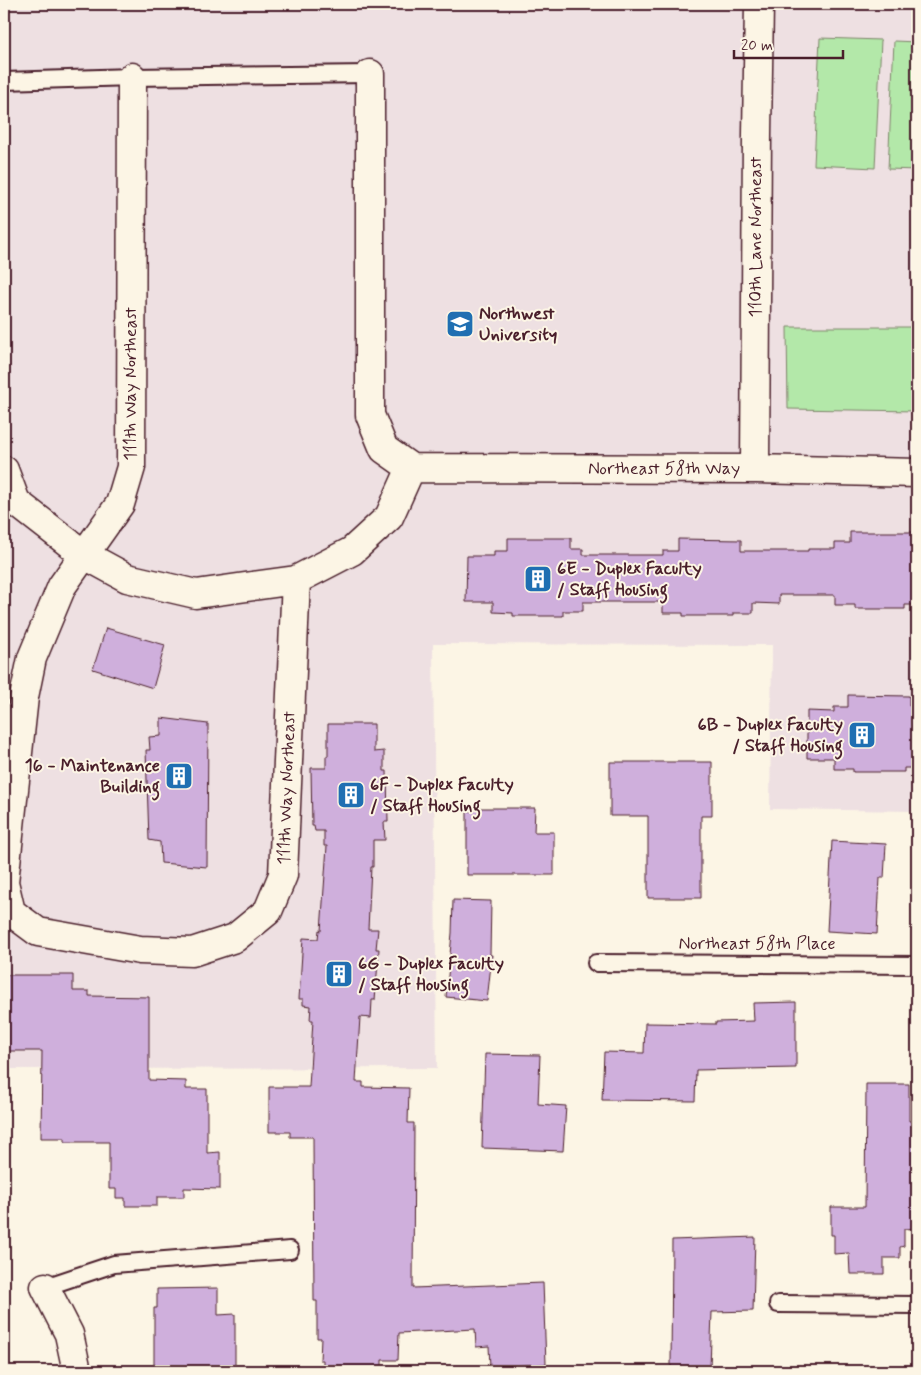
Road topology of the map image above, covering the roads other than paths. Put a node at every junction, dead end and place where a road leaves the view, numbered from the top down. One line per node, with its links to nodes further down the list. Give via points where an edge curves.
1 (759, 4): 6 (street, 110th Lane Northeast)
2 (370, 74): 3 (lane); 5 (street, via 370,415 384,449)
3 (132, 77): 4 (lane); 9 (street, 111th Way Northeast, via 132,467 120,504)
4 (4, 81)
5 (411, 468): 6 (street, Northeast 58th Way); 10 (street, via 389,517 352,551)
6 (755, 469): 8 (street, Northeast 58th Way)
7 (4, 470): 9 (street, via 16,502)
8 (917, 473)
9 (83, 554): 10 (street, via 127,578 196,594); 10 (street, 111th Way Northeast, via 62,586 32,658 24,697 4,882 11,912 38,932 140,950 192,952 236,938 268,911 283,875)
10 (296, 580)
11 (596, 963): 12 (lane, Northeast 58th Place)
12 (917, 965)
13 (290, 1250): 14 (lane, via 114,1264)
14 (45, 1287): 17 (street, via 69,1334)
15 (778, 1304): 16 (lane)
16 (917, 1305)
17 (77, 1371)

